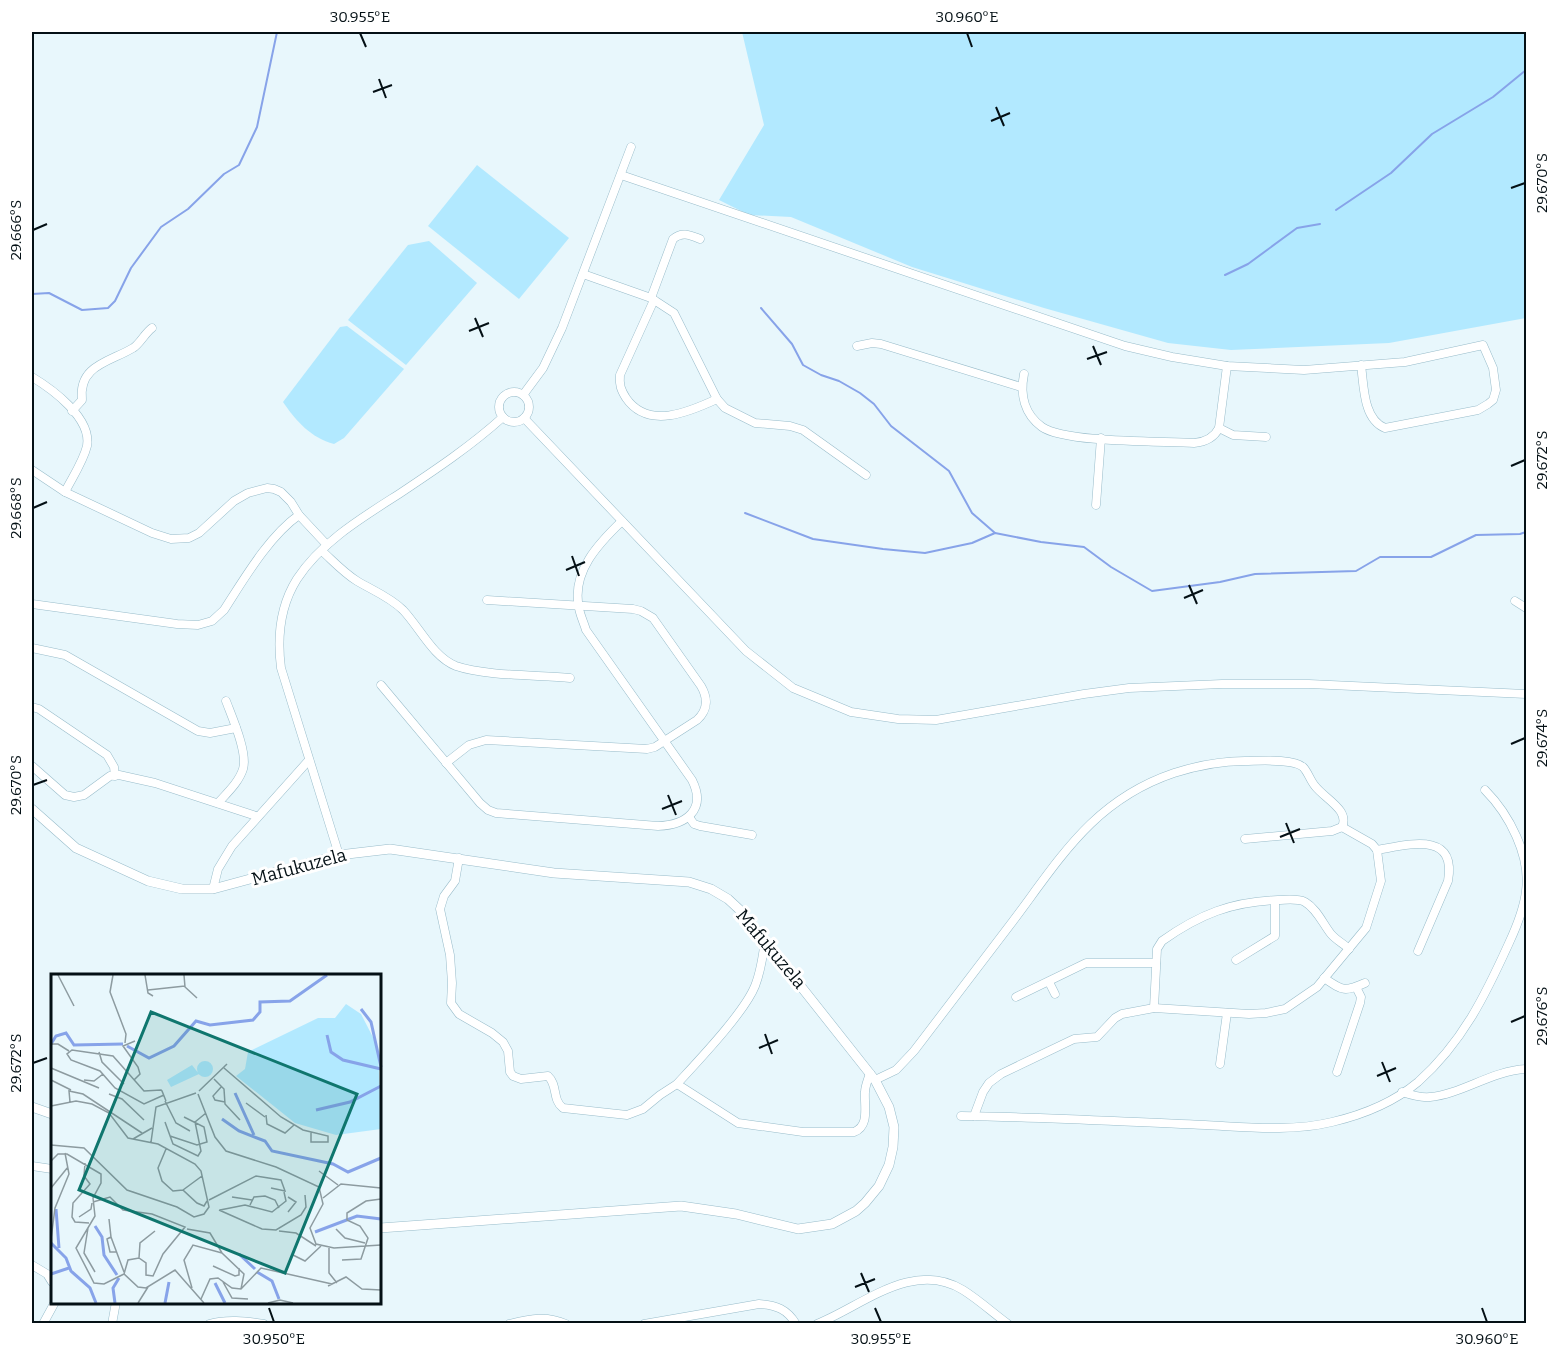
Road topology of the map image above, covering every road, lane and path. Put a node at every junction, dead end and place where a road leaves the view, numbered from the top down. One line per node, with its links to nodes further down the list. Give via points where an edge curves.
1 (631, 147): 2 (street)
2 (621, 175): 4 (street); 9 (street, via 1125,346)
3 (700, 239): 5 (street, via 686,234 673,239)
4 (583, 274): 5 (street); 13 (street, via 543,368)
5 (652, 299): 14 (street, via 678,319); 14 (street, via 620,375 622,391 632,406 647,414 683,414)
6 (152, 328): 15 (street, via 134,347 107,360 83,379 82,400)
7 (857, 346): 12 (street, via 881,344)
8 (1361, 365): 8 (street, via 1423,360 1484,345 1496,390 1492,400 1478,410 1385,428 1371,417); 9 (street, via 1304,370)
9 (1227, 366): 18 (street)
10 (1024, 374): 12 (street)
11 (32, 377): 15 (street, via 62,398)
12 (1021, 387): 20 (street, via 1027,409 1042,427 1061,435)
13 (523, 395): 16 (street, via 515,392 503,397); 17 (street, via 529,404)
14 (717, 399): 22 (street, via 724,408 755,423 802,430)
15 (72, 411): 23 (street, via 86,430 87,447)
16 (503, 417): 17 (street, via 511,422); 27 (street, via 450,460)
17 (524, 418): 26 (street)
18 (1219, 428): 19 (street, via 1233,435); 20 (street, via 1206,440 1194,443)
19 (1266, 437)
20 (1101, 438): 24 (street)
21 (32, 470): 23 (street)
22 (866, 475)
23 (65, 492): 25 (street, via 171,540 200,533 234,501 267,488 281,492)
24 (1096, 504)
25 (300, 515): 27 (street); 30 (street, via 273,539 224,610 206,624 177,624)
26 (622, 521): 31 (street, via 589,559 579,584); 36 (street, via 765,668 818,700 873,717 936,720 1129,688 1222,684)
27 (324, 548): 34 (street, via 354,579 403,610 433,648 454,665 478,671); 41 (street, via 298,578 290,594 279,642 281,668)
28 (487, 600): 31 (street)
29 (1515, 601): 32 (street)
30 (32, 604)
31 (578, 606): 40 (street, via 586,630); 40 (street, via 633,609 647,614 701,686 706,700 701,716)
32 (1527, 608)
33 (32, 648): 39 (street, via 65,655 198,731)
34 (570, 678)
35 (381, 685): 42 (street)
36 (1527, 694)
37 (226, 701): 39 (street)
38 (32, 707): 44 (street, via 107,755)
39 (236, 728): 46 (street, via 245,762 243,771)
40 (664, 741): 42 (street, via 655,747 635,749 486,740 470,745); 49 (street, via 697,792)
41 (309, 760): 48 (street); 55 (street)
42 (446, 763): 49 (street, via 480,803 496,813 658,826 672,826)
43 (32, 766): 44 (street, via 65,795 74,797)
44 (115, 776): 46 (street, via 130,776)
45 (1485, 790): 53 (street, via 1497,801)
46 (218, 803): 48 (street)
47 (32, 809): 57 (main road, Mafukuzela, via 76,848 112,866 168,886)
48 (256, 816): 57 (street, via 224,857)
49 (689, 817): 51 (street, via 700,826)
50 (1342, 827): 52 (street); 54 (street); 75 (street, via 1343,813 1314,785 1304,768 1288,762 1230,761 1156,779 1115,802 1072,843 914,1051 896,1070)
51 (752, 835)
52 (1245, 839)
53 (1523, 842): 77 (street, via 1526,892 1514,932 1494,976 1469,1024 1441,1060)
54 (1377, 850): 60 (street, via 1381,881 1366,928); 61 (street, via 1427,843 1443,852 1447,860 1448,881)
55 (339, 855): 56 (main road, Mafukuzela, via 390,849); 57 (main road, Mafukuzela)
56 (459, 858): 59 (main road, Mafukuzela, via 554,873 689,882 728,899); 76 (street, via 455,881 440,909 450,955 451,1003 459,1014 503,1042 513,1076 548,1076 563,1108 627,1115 644,1109)
57 (213, 890)
58 (1275, 900): 60 (street, via 1304,902); 62 (street, via 1275,936); 63 (street, via 1215,910 1162,941)
59 (765, 940): 75 (main road, Mafukuzela); 76 (street, via 754,988 736,1016)
60 (1349, 949): 64 (street)
61 (1418, 951)
62 (1236, 960)
63 (1156, 963): 65 (street, via 1086,963); 70 (street)
64 (1324, 978): 67 (street, via 1340,989); 71 (street, via 1284,1009)
65 (1049, 982): 68 (street); 69 (street)
66 (1365, 983): 67 (street)
67 (1356, 987): 74 (street, via 1360,1003)
68 (1055, 994)
69 (1016, 997)
70 (1154, 1008): 71 (street); 81 (street, via 1122,1014 1097,1037 1074,1039 1001,1074 983,1092)
71 (1227, 1013): 72 (street)
72 (1220, 1064)
73 (1527, 1069): 77 (street, via 1508,1071 1429,1097)
74 (1337, 1072)
75 (873, 1077): 76 (street, via 865,1091 863,1125 854,1132 803,1132 738,1123); 84 (main road, Mafukuzela, via 889,1107 894,1127 889,1166 865,1203 832,1224 798,1229 681,1206)
76 (676, 1084)
77 (1402, 1092): 81 (street, via 1362,1113 1331,1123 1291,1127)
78 (32, 1107): 79 (main road)
79 (51, 1114)
80 (961, 1116): 81 (street)
81 (974, 1116)
82 (32, 1166): 83 (street)
83 (51, 1169)
84 (381, 1228)
85 (32, 1265): 86 (street)
86 (51, 1280)
87 (55, 1304): 89 (street)
88 (116, 1304): 90 (street)
89 (43, 1323)
90 (111, 1323)
91 (209, 1323): 92 (street)
92 (264, 1323)
93 (509, 1323): 94 (street, via 537,1317)
94 (566, 1323)
95 (644, 1323): 96 (street, via 759,1304 784,1309)
96 (796, 1323)
97 (817, 1323): 98 (street, via 904,1282 920,1280 936,1280 963,1290)
98 (1008, 1323)

